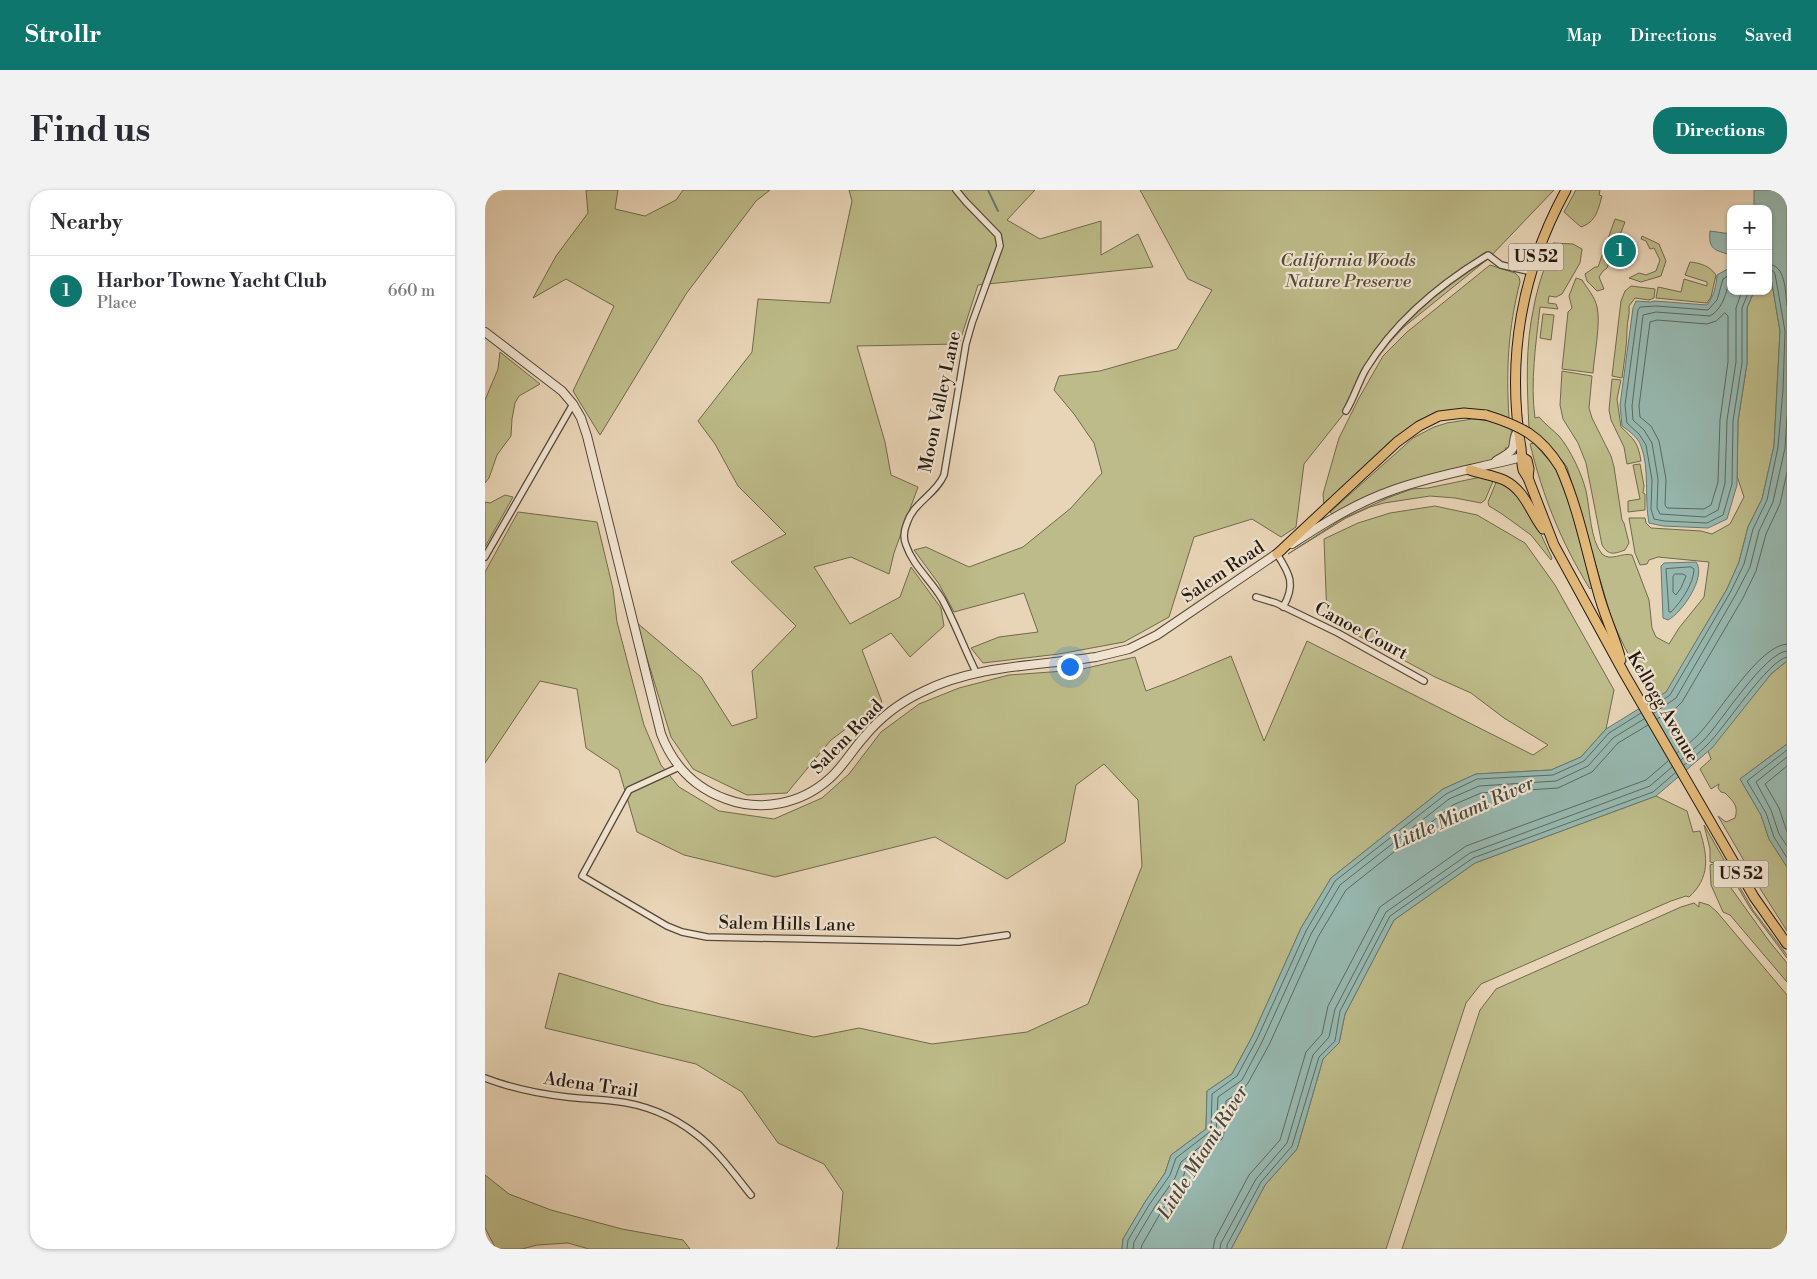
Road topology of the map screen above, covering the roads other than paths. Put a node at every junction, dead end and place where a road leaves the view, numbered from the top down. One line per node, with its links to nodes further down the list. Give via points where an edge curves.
1 (955, 190): 16 (street, Moon Valley Lane, via 999,235 1000,246 966,344 944,475 937,487 911,512 904,537 914,563 941,598)
2 (1566, 190): 3 (main road, Kellogg Avenue / US 52, via 1545,230)
3 (1531, 272): 6 (street, via 1501,265 1488,254 1448,280 1388,339 1366,370); 7 (main road, Kellogg Avenue / US 52, via 1516,354 1514,393)
4 (485, 332): 5 (street, Salem Road, via 562,391)
5 (573, 404): 13 (street); 19 (street, Salem Road, via 587,436 661,734)
6 (1346, 411)
7 (1518, 432): 8 (main road, Kellogg Avenue / US 52); 9 (street, Salem Road, via 1509,453)
8 (1522, 457): 9 (street, Salem Road); 11 (main road, Kellogg Avenue / US 52, via 1523,470)
9 (1488, 466): 10 (street, Salem Road)
10 (1470, 470): 11 (main road, via 1505,480 1517,489); 12 (street, Salem Road, via 1411,484 1365,501)
11 (1554, 545): 17 (main road, Kellogg Avenue / US 52)
12 (1277, 554): 15 (street, via 1290,577 1290,592); 16 (street, Salem Road, via 1157,635 1129,649 1095,658); 17 (main road, bridge, via 1419,426 1439,416 1486,414 1523,428 1552,454 1560,467 1573,500)
13 (485, 557)
14 (1256, 597): 15 (street, Canoe Court)
15 (1283, 607): 18 (street, Canoe Court)
16 (976, 672): 19 (street, Salem Road, via 934,686 901,704 865,735 829,779 793,800 769,805 731,801 704,788)
17 (1624, 673): 21 (main road, Kellogg Avenue / US 52, via 1754,897)
18 (1424, 681)
19 (679, 768): 20 (street, Salem Hills Lane, via 629,790 582,876 667,926 707,937 959,942)
20 (1007, 935)
21 (1787, 944)
22 (485, 1078): 23 (street, Adena Trail, via 549,1095 632,1104 667,1116 710,1146)
23 (751, 1195)

